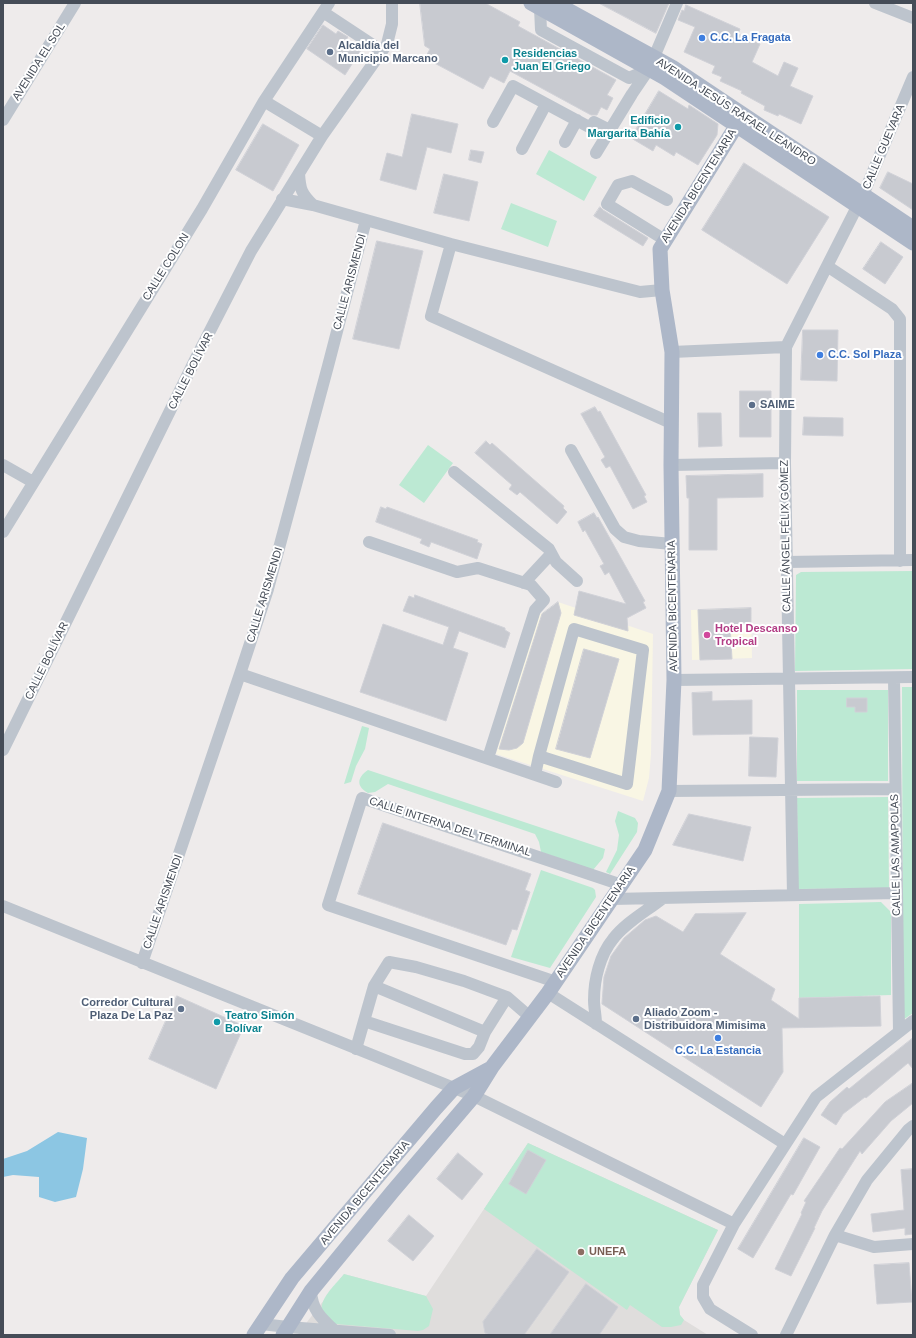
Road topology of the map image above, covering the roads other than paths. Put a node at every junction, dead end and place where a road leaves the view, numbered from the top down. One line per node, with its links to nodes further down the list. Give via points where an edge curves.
1 (75, 3): 14 (street, AVENIDA EL SOL)
2 (392, 3): 9 (street, CALLE BOLÍVAR, via 392,24 387,44)
3 (555, 3): 10 (main road, AVENIDA JESÚS RAFAEL LEANDRO)
4 (677, 3): 10 (street)
5 (875, 3): 8 (street)
6 (535, 5): 10 (main road, AVENIDA JESÚS RAFAEL LEANDRO)
7 (326, 7): 9 (street); 12 (street, CALLE COLON)
8 (913, 18)
9 (382, 51): 19 (street, CALLE BOLÍVAR)
10 (652, 63): 16 (main road, AVENIDA JESÚS RAFAEL LEANDRO, via 665,78); 18 (street)
11 (913, 77): 26 (street, CALLE GUEVARA)
12 (264, 102): 19 (street); 43 (street, CALLE COLON, via 202,209)
13 (546, 104): 15 (street); 17 (street, via 513,86); 21 (street)
14 (3, 120)
15 (577, 120): 18 (street, via 591,128 594,122); 20 (street)
16 (740, 120): 26 (main road, AVENIDA JESÚS RAFAEL LEANDRO); 30 (main road, AVENIDA BICENTENARIA)
17 (493, 122)
18 (610, 130): 22 (street)
19 (322, 136): 23 (street, CALLE BOLÍVAR)
20 (565, 142)
21 (522, 149)
22 (596, 154)
23 (299, 173): 24 (street, CALLE BOLÍVAR); 27 (street, via 303,195)
24 (282, 199): 27 (street); 58 (street, CALLE BOLÍVAR, via 251,251 202,347)
25 (667, 200): 30 (street, via 632,181 618,184 606,204)
26 (861, 201): 29 (main road, AVENIDA JESÚS RAFAEL LEANDRO); 31 (main road, AVENIDA JESÚS RAFAEL LEANDRO); 33 (street, CALLE ÁNGEL FÉLIX GÓMEZ)
27 (312, 205): 28 (street)
28 (366, 220): 32 (street); 53 (street, CALLE ARISMENDI, via 268,589)
29 (913, 228)
30 (665, 240): 34 (main road, AVENIDA BICENTENARIA, via 660,249)
31 (913, 243)
32 (451, 244): 34 (street, via 640,292); 37 (street, via 431,316)
33 (827, 266): 35 (street, CALLE ÁNGEL FÉLIX GÓMEZ); 49 (street, via 892,309 900,319)
34 (662, 290): 36 (main road, AVENIDA BICENTENARIA)
35 (786, 346): 36 (street); 39 (street, CALLE ÁNGEL FÉLIX GÓMEZ)
36 (672, 352): 37 (main road, AVENIDA BICENTENARIA)
37 (671, 422): 41 (main road, AVENIDA BICENTENARIA)
38 (571, 450): 46 (street, via 616,529 624,537)
39 (785, 464): 41 (street); 50 (street, CALLE ÁNGEL FÉLIX GÓMEZ)
40 (3, 465): 43 (street)
41 (671, 465): 46 (main road, AVENIDA BICENTENARIA)
42 (454, 472): 47 (street)
43 (33, 482): 44 (street, CALLE COLON)
44 (3, 532)
45 (369, 542): 52 (street, via 457,572 478,568)
46 (672, 544): 57 (main road, AVENIDA BICENTENARIA)
47 (551, 554): 51 (street); 52 (street)
48 (913, 560): 49 (street)
49 (900, 561): 50 (street)
50 (787, 562): 56 (street, CALLE ÁNGEL FÉLIX GÓMEZ)
51 (577, 581)
52 (524, 583): 60 (street, via 531,585 544,600 535,610)
53 (240, 674): 60 (street); 72 (street, CALLE ARISMENDI)
54 (913, 677): 55 (street)
55 (894, 678): 56 (street); 64 (street, CALLE LAS AMAPOLAS)
56 (789, 679): 57 (street); 63 (street, CALLE ÁNGEL FÉLIX GÓMEZ)
57 (674, 680): 65 (main road, AVENIDA BICENTENARIA)
58 (3, 750)
59 (539, 756): 59 (street, via 574,630 642,650 627,784); 61 (street)
60 (488, 758): 61 (street)
61 (535, 775): 62 (street)
62 (556, 782)
63 (791, 789): 64 (street); 65 (street); 68 (street, CALLE ÁNGEL FÉLIX GÓMEZ)
64 (895, 789): 67 (street, CALLE LAS AMAPOLAS)
65 (669, 791): 66 (main road, AVENIDA BICENTENARIA, via 645,850)
66 (622, 885): 70 (main road, AVENIDA BICENTENARIA); 74 (street, CALLE INTERNA DEL TERMINAL, via 362,798 328,905)
67 (897, 893): 68 (street); 81 (street, CALLE LAS AMAPOLAS)
68 (793, 895): 69 (street)
69 (663, 898): 70 (street); 79 (street, via 612,939 597,976 594,1000)
70 (612, 899): 74 (main road, AVENIDA BICENTENARIA)
71 (3, 906): 72 (street)
72 (142, 962): 82 (street)
73 (374, 986): 75 (street, via 389,962 458,979); 77 (street); 80 (street)
74 (552, 988): 76 (main road, AVENIDA BICENTENARIA); 79 (street)
75 (507, 997): 76 (street); 80 (street)
76 (530, 1017): 83 (main road, AVENIDA BICENTENARIA)
77 (364, 1021): 80 (street, via 465,1054 474,1054); 82 (street)
78 (913, 1021): 81 (street)
79 (596, 1024): 87 (street)
80 (485, 1032)
81 (899, 1032): 87 (street, via 816,1097)
82 (356, 1049): 84 (street)
83 (492, 1067): 84 (main road, AVENIDA BICENTENARIA); 85 (main road, AVENIDA BICENTENARIA)
84 (454, 1088): 85 (street); 92 (main road, AVENIDA BICENTENARIA, via 292,1278)
85 (474, 1096): 88 (street); 91 (main road, AVENIDA BICENTENARIA)
86 (913, 1126): 89 (street, via 867,1180)
87 (785, 1144): 88 (street)
88 (734, 1224): 96 (street, via 703,1285 702,1297 710,1309)
89 (835, 1235): 90 (street, via 874,1247); 97 (street)
90 (913, 1244)
91 (311, 1291): 93 (main road, AVENIDA BICENTENARIA); 94 (street, via 313,1305 318,1314)
92 (258, 1330): 93 (street)
93 (285, 1331): 94 (street)
94 (335, 1331): 95 (street)
95 (390, 1335)
96 (752, 1335)
97 (786, 1335)

